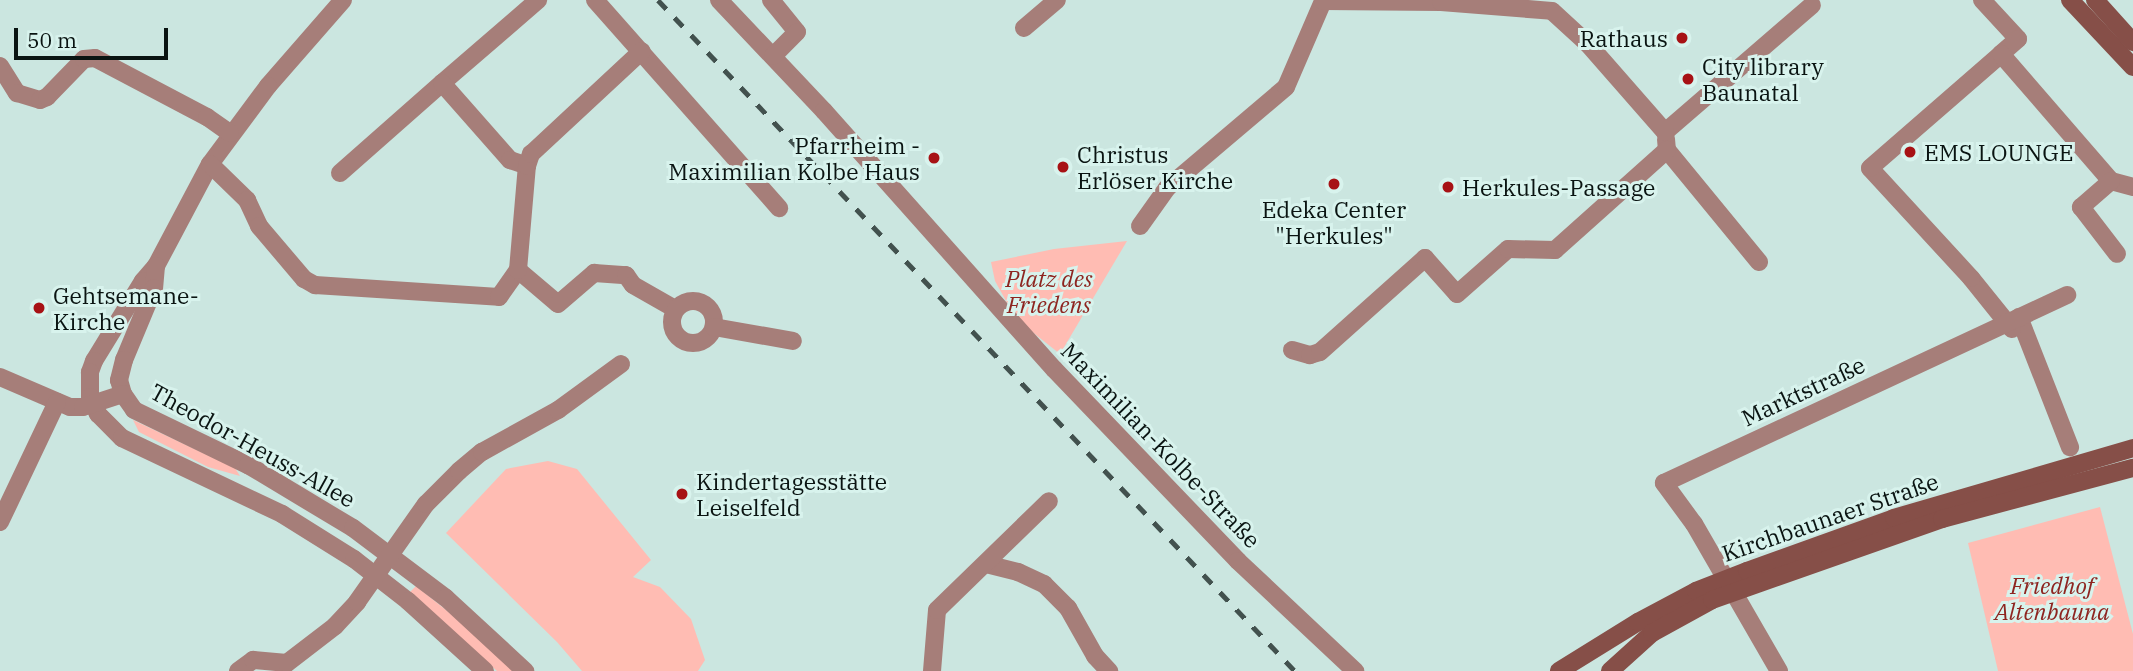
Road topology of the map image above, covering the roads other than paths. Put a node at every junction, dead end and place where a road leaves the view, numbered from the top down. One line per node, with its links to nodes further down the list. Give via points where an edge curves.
1 (343, 0): 22 (street)
2 (538, 0): 20 (street)
3 (595, 0): 15 (street)
4 (719, 0): 17 (street, Maximilian-Kolbe-Straße)
5 (771, 0): 17 (street, via 797,32)
6 (1057, 0): 13 (street)
7 (1314, 0): 11 (street)
8 (1982, 0): 16 (street, via 2018,40)
9 (2070, 0): 19 (street)
10 (2095, 0): 14 (street)
11 (1322, 1): 21 (street, via 1441,2 1552,11 1588,44); 30 (street, via 1286,87 1167,188)
12 (1812, 5): 21 (street)
13 (1024, 28)
14 (2133, 41)
15 (642, 51): 25 (street, via 540,143); 29 (street)
16 (2001, 54): 27 (street); 37 (street, via 1870,168)
17 (773, 55): 60 (street, Maximilian-Kolbe-Straße, via 1063,379 1238,561)
18 (0, 66): 22 (street, via 17,93 40,100 84,59 95,58)
19 (2133, 67)
20 (442, 83): 25 (street, via 510,160); 26 (street)
21 (1665, 132): 23 (street)
22 (230, 133): 24 (street)
23 (1667, 150): 32 (street); 40 (street, via 1555,250 1508,249 1457,294 1425,258 1320,352 1310,355)
24 (210, 164): 33 (street, via 247,200 259,226 315,285 499,297); 34 (street)
25 (527, 166): 33 (street)
26 (340, 173)
27 (2111, 181): 28 (street); 31 (street, via 2081,207)
28 (2133, 187)
29 (779, 208)
30 (1140, 226)
31 (2117, 254)
32 (1759, 262)
33 (518, 264): 36 (street, via 558,304 594,273 626,275 633,285)
34 (156, 266): 43 (street, via 154,288 120,372); 45 (street, via 94,361 89,386)
35 (2067, 295): 37 (street, Marktstraße)
36 (675, 309): 38 (street, via 691,301 703,303 712,313); 38 (street, via 671,324 681,340 701,342)
37 (2013, 323): 46 (street); 54 (street, Marktstraße, via 1664,483)
38 (714, 327): 39 (street)
39 (793, 341)
40 (1292, 350)
41 (621, 364): 51 (street, via 558,410 482,452 426,504)
42 (0, 377): 44 (street, Theodor-Heuss-Allee)
43 (123, 394): 45 (street, Theodor-Heuss-Allee); 51 (street, Theodor-Heuss-Allee, via 134,410 294,490)
44 (57, 402): 45 (street, Theodor-Heuss-Allee, via 70,407); 50 (street)
45 (93, 404): 53 (street, Theodor-Heuss-Allee, via 122,438 282,514)
46 (2070, 447)
47 (2133, 448): 54 (street, Kirchbaunaer Straße, via 1894,517)
48 (2133, 468): 54 (street, Kirchbaunaer Straße, via 1942,519)
49 (1049, 501): 52 (street)
50 (0, 522)
51 (389, 554): 53 (street); 57 (street, Theodor-Heuss-Allee, via 446,598)
52 (986, 564): 58 (street, via 937,610); 59 (street, via 1044,584 1068,608 1095,656)
53 (375, 575): 55 (street, via 348,614 287,663 253,660); 56 (street, Theodor-Heuss-Allee)
54 (1730, 586): 61 (street, Kirchbaunaer Straße, via 1638,622); 62 (street, Kirchbaunaer Straße, via 1669,621); 63 (street)
55 (237, 671)
56 (485, 671)
57 (525, 671)
58 (932, 671)
59 (1109, 671)
60 (1355, 671)
61 (1559, 671)
62 (1611, 671)
63 (1779, 671)

